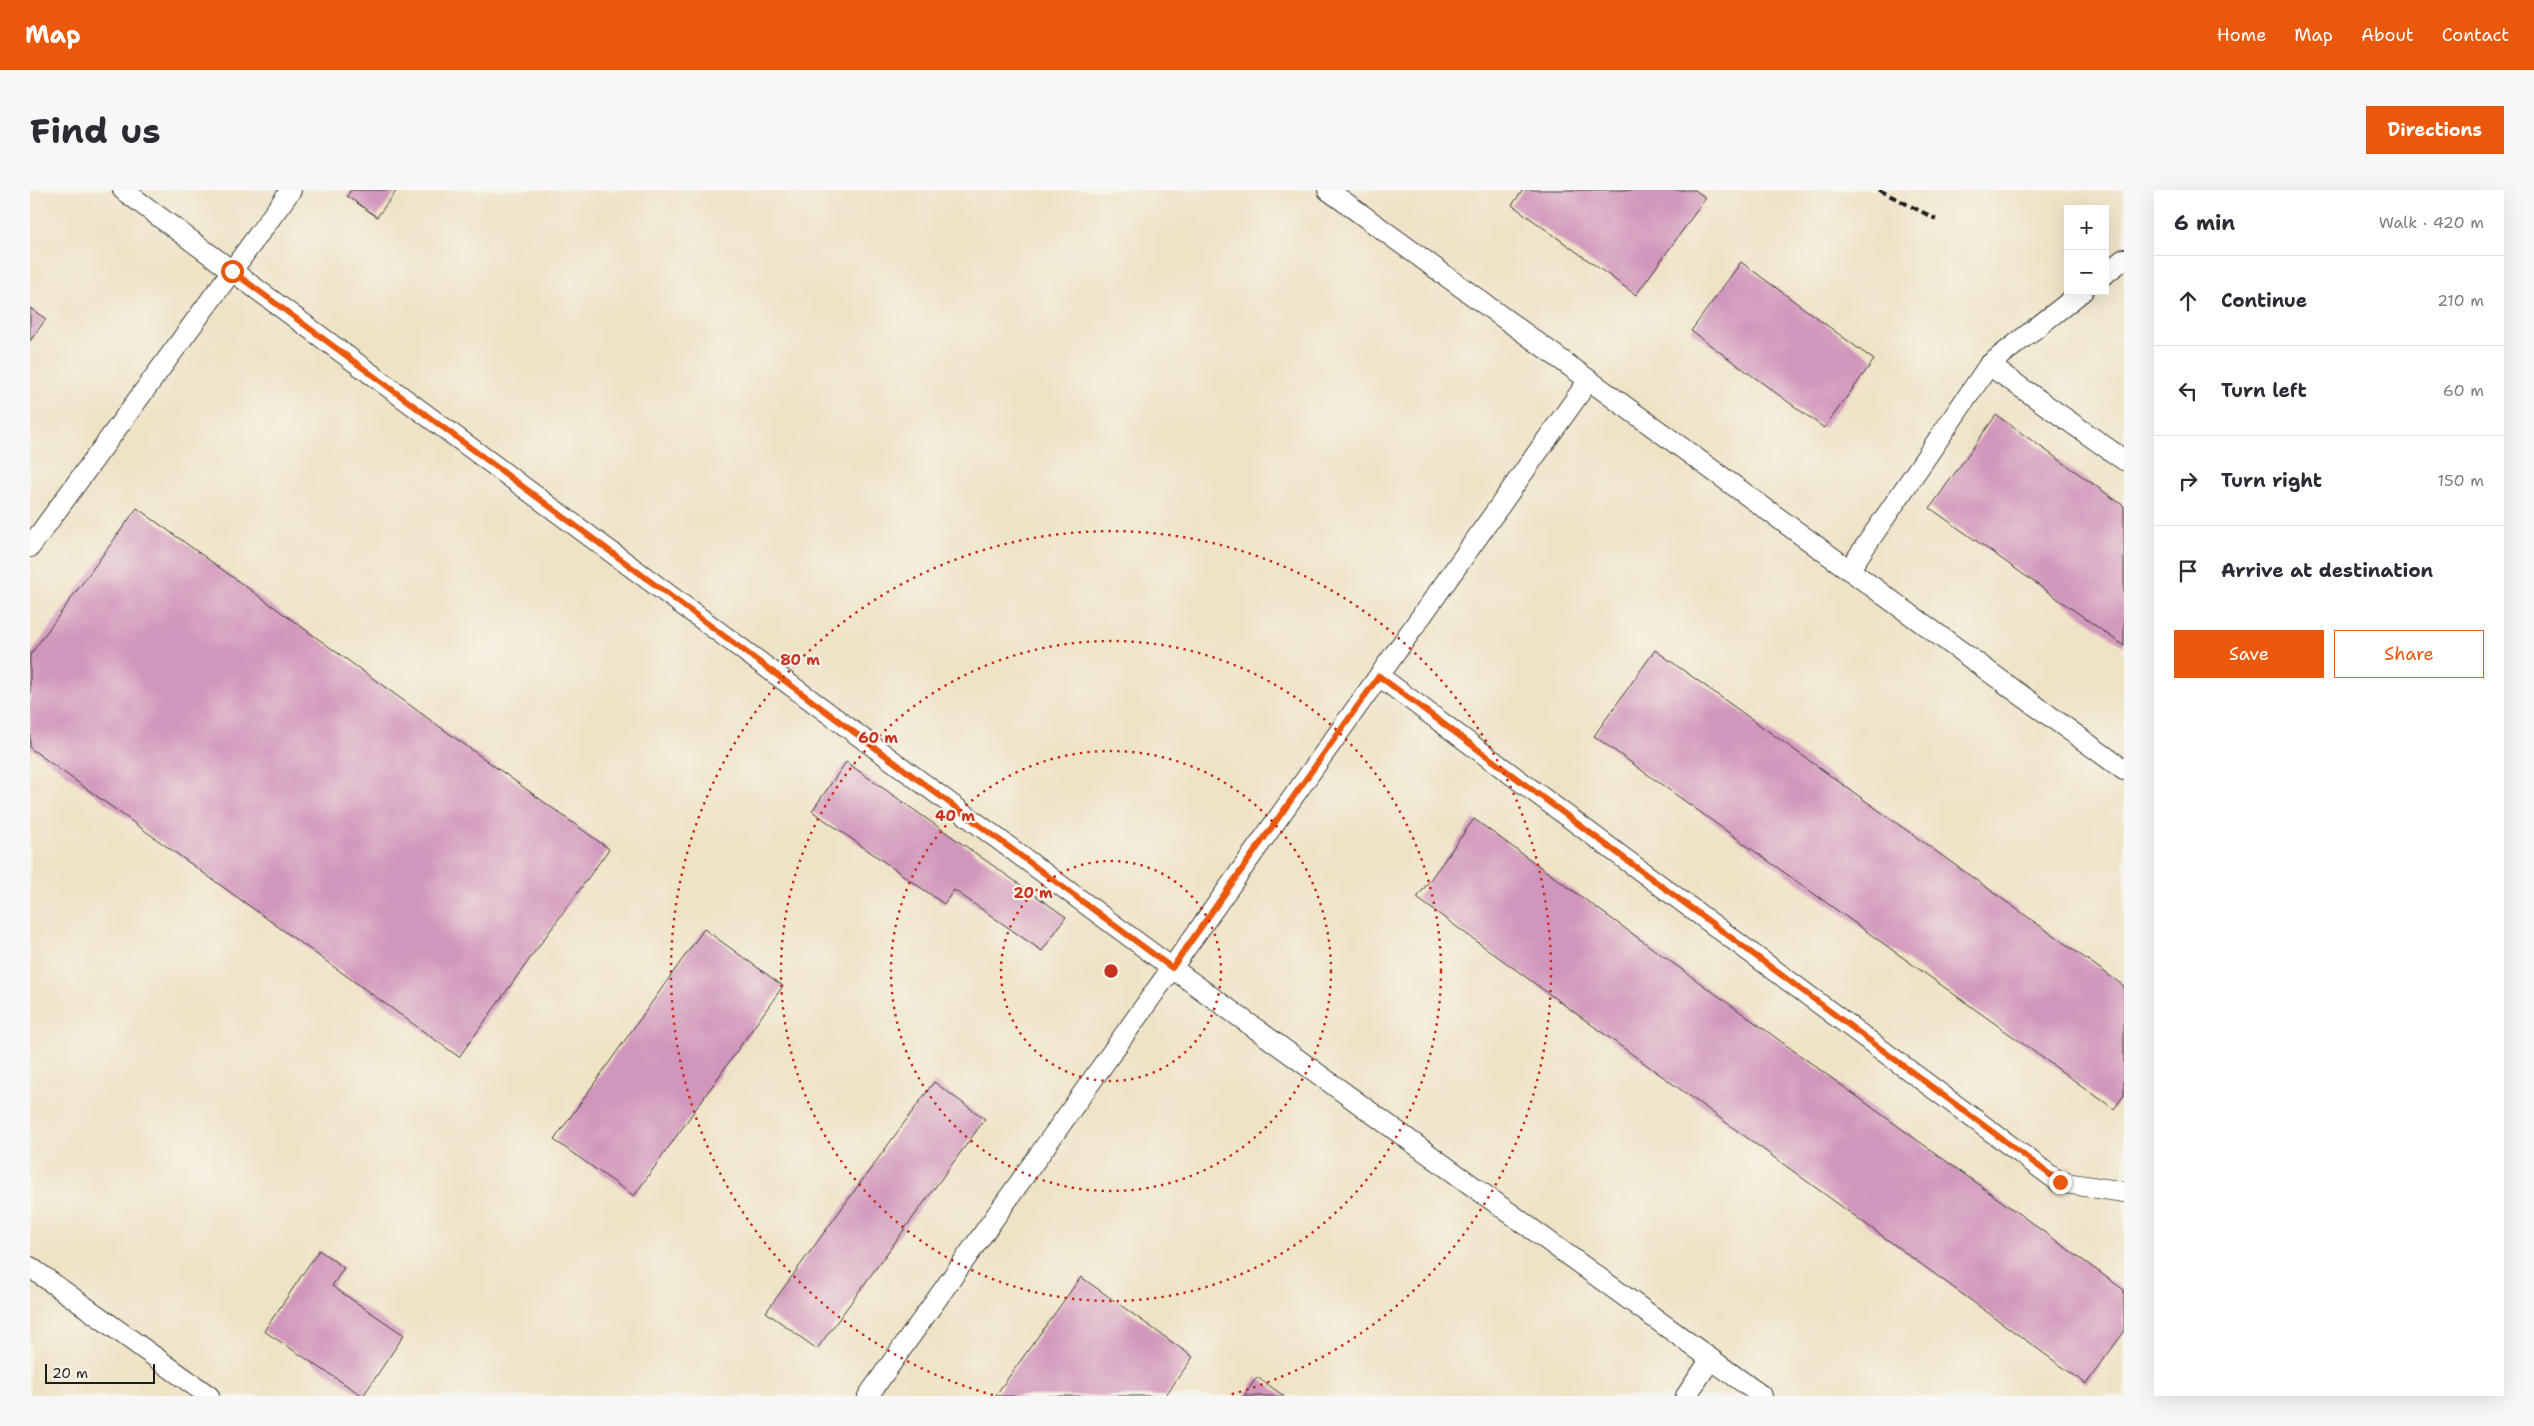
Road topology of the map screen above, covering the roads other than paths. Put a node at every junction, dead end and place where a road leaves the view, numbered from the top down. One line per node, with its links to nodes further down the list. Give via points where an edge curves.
1 (123, 190): 5 (lane)
2 (291, 190): 5 (lane)
3 (1328, 190): 9 (lane)
4 (2124, 259): 6 (lane)
5 (232, 271): 11 (lane); 15 (lane)
6 (2109, 271)
7 (2078, 295): 8 (lane)
8 (1990, 365): 10 (lane); 12 (lane)
9 (1589, 380): 12 (lane); 13 (lane)
10 (2124, 460)
11 (30, 547)
12 (1849, 570): 14 (lane)
13 (1379, 676): 15 (lane); 16 (lane, via 2060,1182)
14 (2124, 770)
15 (1172, 968): 18 (lane); 20 (lane)
16 (2124, 1192)
17 (30, 1267): 19 (lane)
18 (1711, 1359): 21 (lane); 22 (lane)
19 (209, 1396)
20 (868, 1396)
21 (1686, 1396)
22 (1762, 1396)

